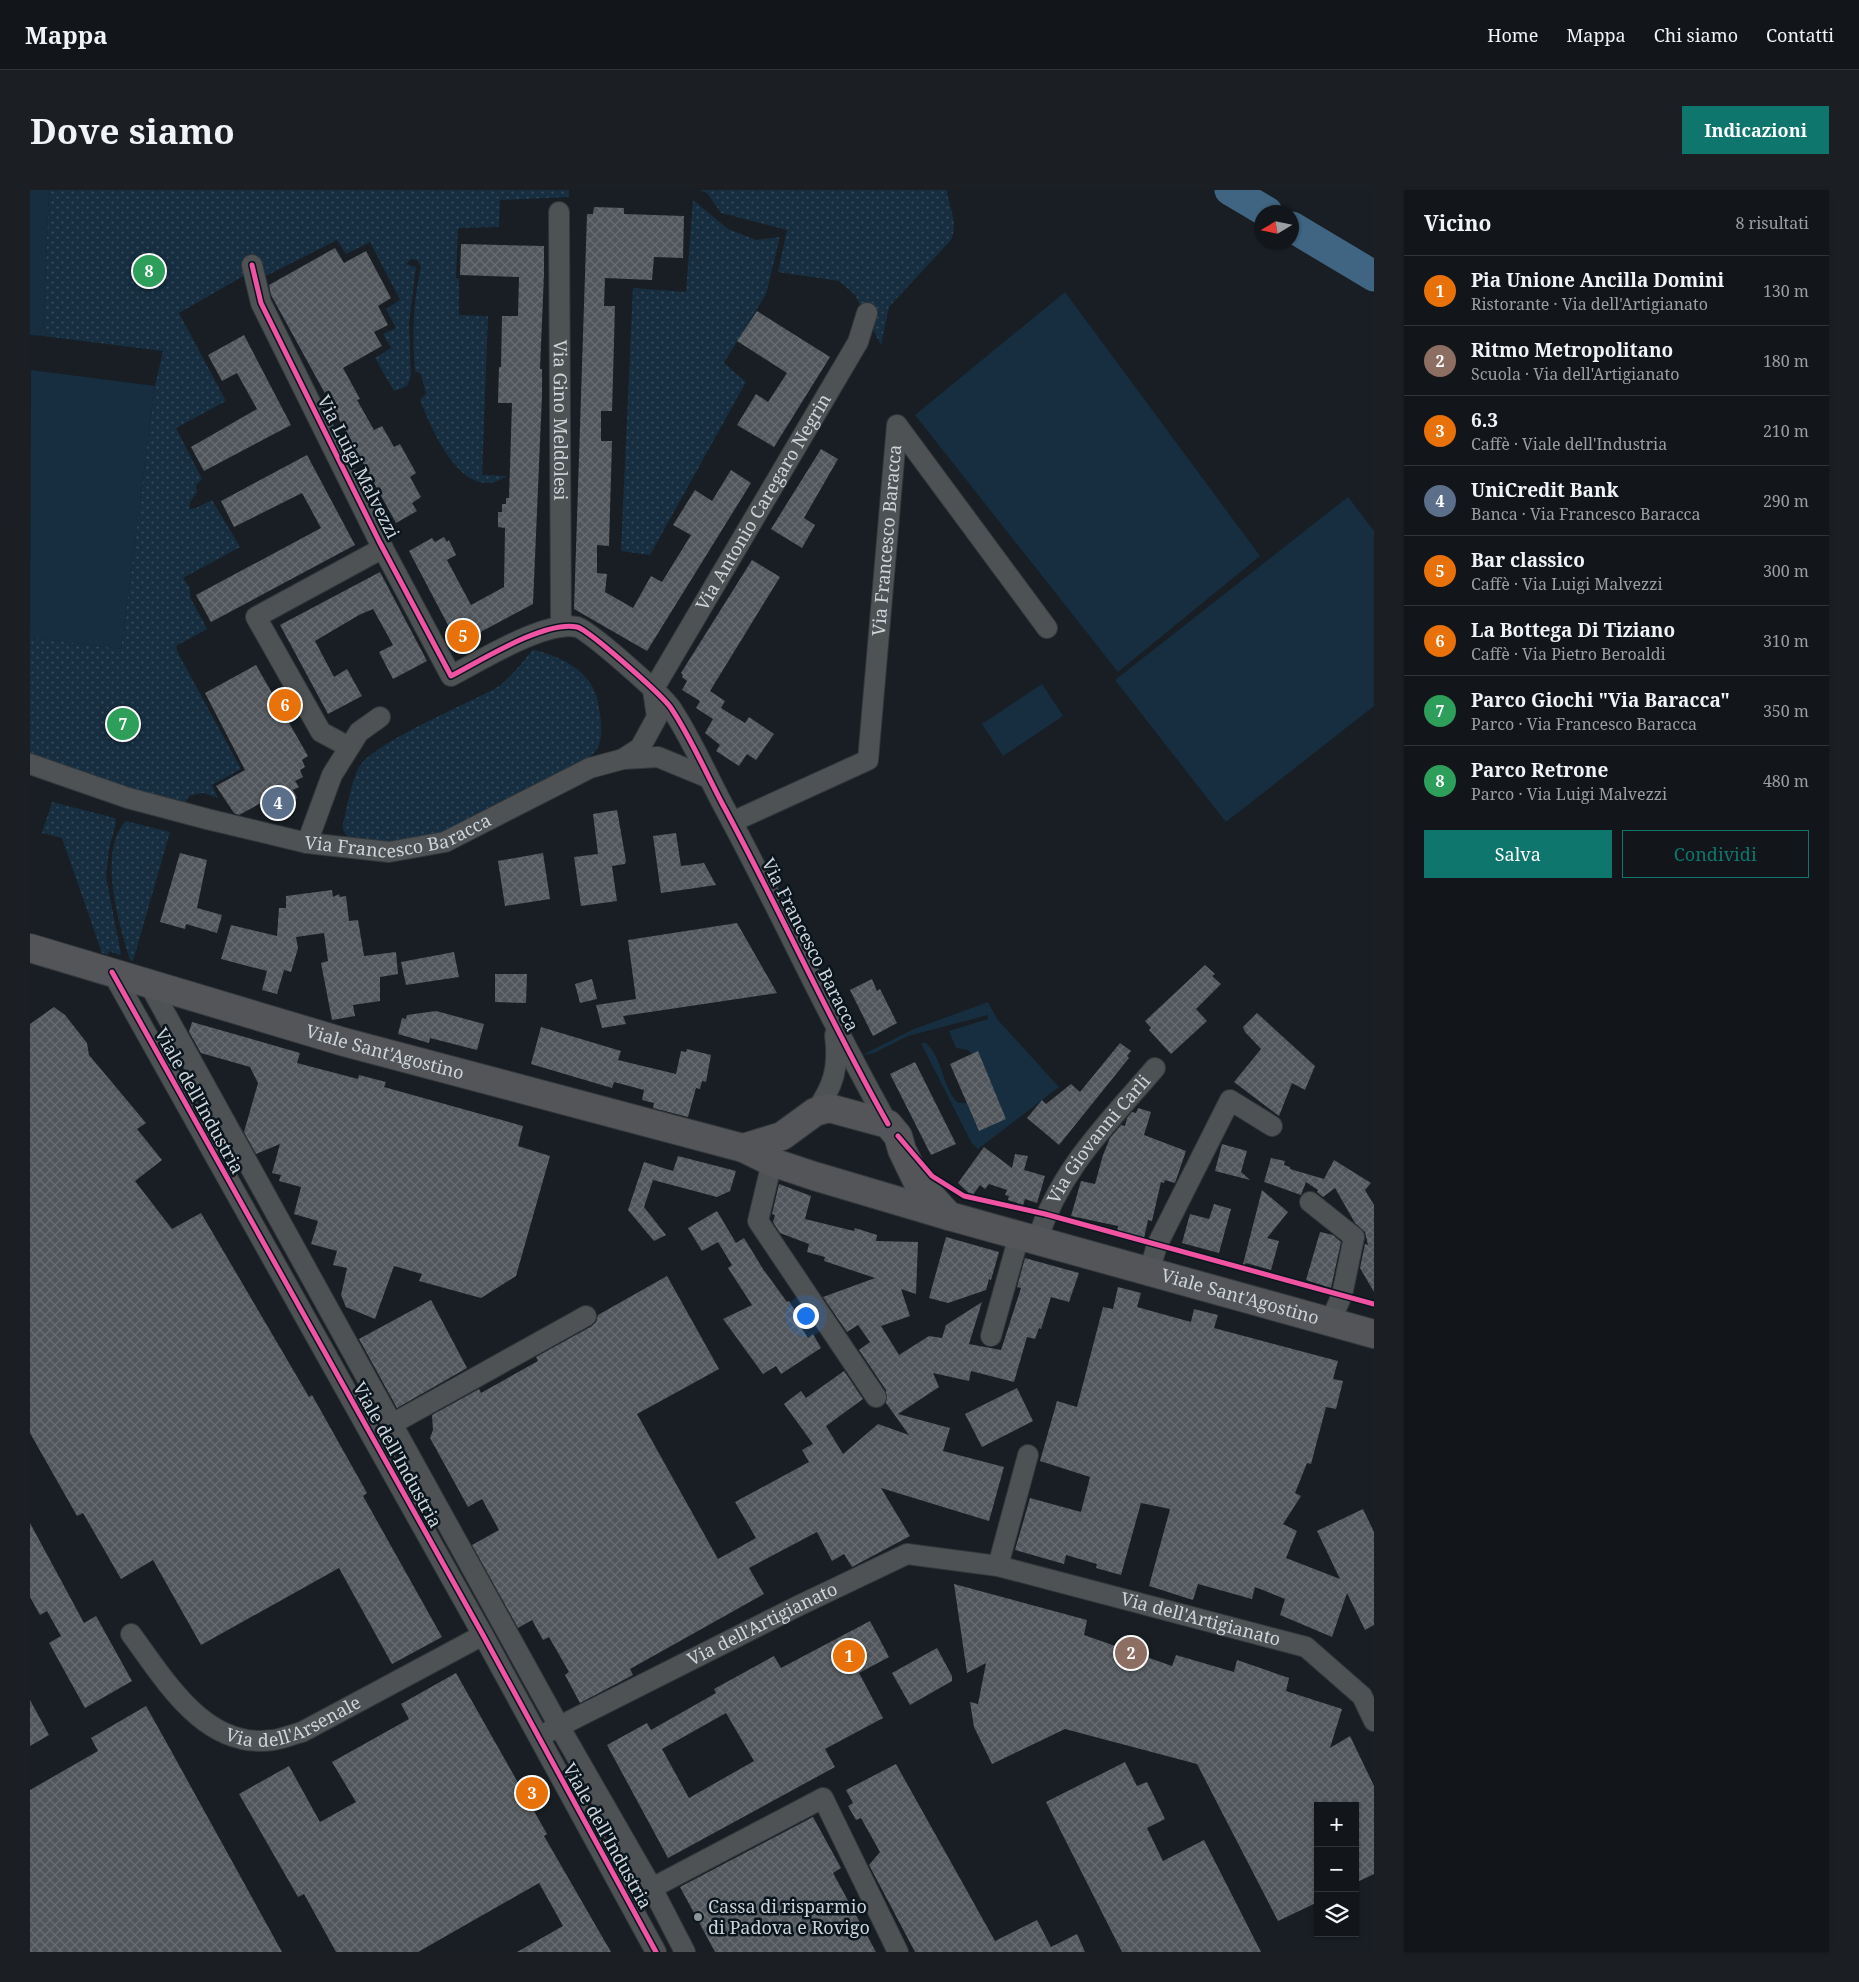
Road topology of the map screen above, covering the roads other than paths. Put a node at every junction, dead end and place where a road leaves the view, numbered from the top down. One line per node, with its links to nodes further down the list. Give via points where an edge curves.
1 (559, 212): 5 (street, Via Gino Meldolesi)
2 (252, 265): 4 (street, Via Luigi Malvezzi, via 260,303)
3 (867, 313): 7 (street, Via Antonio Caregaro Negrin, via 858,342)
4 (383, 548): 5 (street, Via Luigi Malvezzi, via 451,676 534,634); 9 (street, via 256,617 321,732)
5 (560, 627): 7 (street, via 578,627 636,672)
6 (1047, 628): 13 (street, Via Francesco Baracca, via 897,425 868,760)
7 (653, 690): 10 (street, via 657,716 640,748); 12 (street, via 670,707)
8 (380, 717): 9 (street, via 359,732)
9 (349, 747): 14 (street, via 332,775)
10 (623, 759): 12 (street, Via Francesco Baracca, via 658,757); 14 (street, Via Francesco Baracca, via 590,768 445,842 389,852)
11 (30, 764): 14 (street, Via Francesco Baracca, via 128,798)
12 (709, 778): 13 (street, Via Francesco Baracca)
13 (732, 822): 18 (street, Via Francesco Baracca)
14 (307, 843)
15 (30, 948): 16 (main road, Viale Sant'Agostino)
16 (112, 972): 17 (main road, Viale Sant'Agostino); 41 (street, Viale dell'Industria)
17 (149, 984): 23 (main road, Viale Sant'Agostino, via 344,1042); 37 (street, Viale dell'Industria)
18 (835, 1028): 20 (street, Via Francesco Baracca, via 838,1054 835,1074 829,1093); 21 (street, Via Francesco Baracca)
19 (1155, 1068): 30 (street, Via Giovanni Carli, via 1075,1162)
20 (809, 1116): 21 (main road, via 829,1108); 23 (main road, via 782,1136); 26 (main road, via 800,1153)
21 (888, 1124): 24 (main road, via 898,1136)
22 (1272, 1126): 31 (street, Viale Sant'Agostino, via 1230,1100 1157,1245)
23 (743, 1148): 25 (main road, Viale Sant'Agostino)
24 (902, 1150): 27 (main road, via 893,1174 881,1187); 29 (main road, via 917,1182)
25 (772, 1162): 26 (main road, Viale Sant'Agostino); 36 (street, via 758,1221)
26 (814, 1176): 27 (main road, Viale Sant'Agostino)
27 (869, 1192): 29 (main road, Viale Sant'Agostino)
28 (1310, 1202): 33 (street, Viale Sant'Agostino, via 1354,1237 1342,1295)
29 (949, 1216): 30 (main road, Viale Sant'Agostino)
30 (1028, 1239): 31 (main road, Viale Sant'Agostino); 35 (street)
31 (1148, 1272): 33 (main road, Viale Sant'Agostino)
32 (586, 1316): 37 (street)
33 (1330, 1322): 34 (main road, Viale Sant'Agostino)
34 (1374, 1334)
35 (992, 1336)
36 (876, 1397)
37 (392, 1424): 43 (street, Viale dell'Industria)
38 (1028, 1455): 39 (street)
39 (998, 1566): 42 (street, Via dell'Artigianato, via 1306,1647 1362,1696); 43 (street, Via dell'Artigianato, via 907,1554)
40 (131, 1634): 41 (street, Via dell'Arsenale, via 181,1701 218,1731 246,1740 272,1740 302,1732)
41 (483, 1635): 44 (street, Viale dell'Industria)
42 (1374, 1721)
43 (559, 1726): 44 (street, Via dell'Artigianato); 45 (street, Viale dell'Industria)
44 (538, 1738): 46 (street, Viale dell'Industria)
45 (652, 1888): 47 (street, Viale dell'Industria); 48 (street, Viale dell'Industria, via 823,1798)
46 (656, 1952)
47 (685, 1952)
48 (898, 1952)

